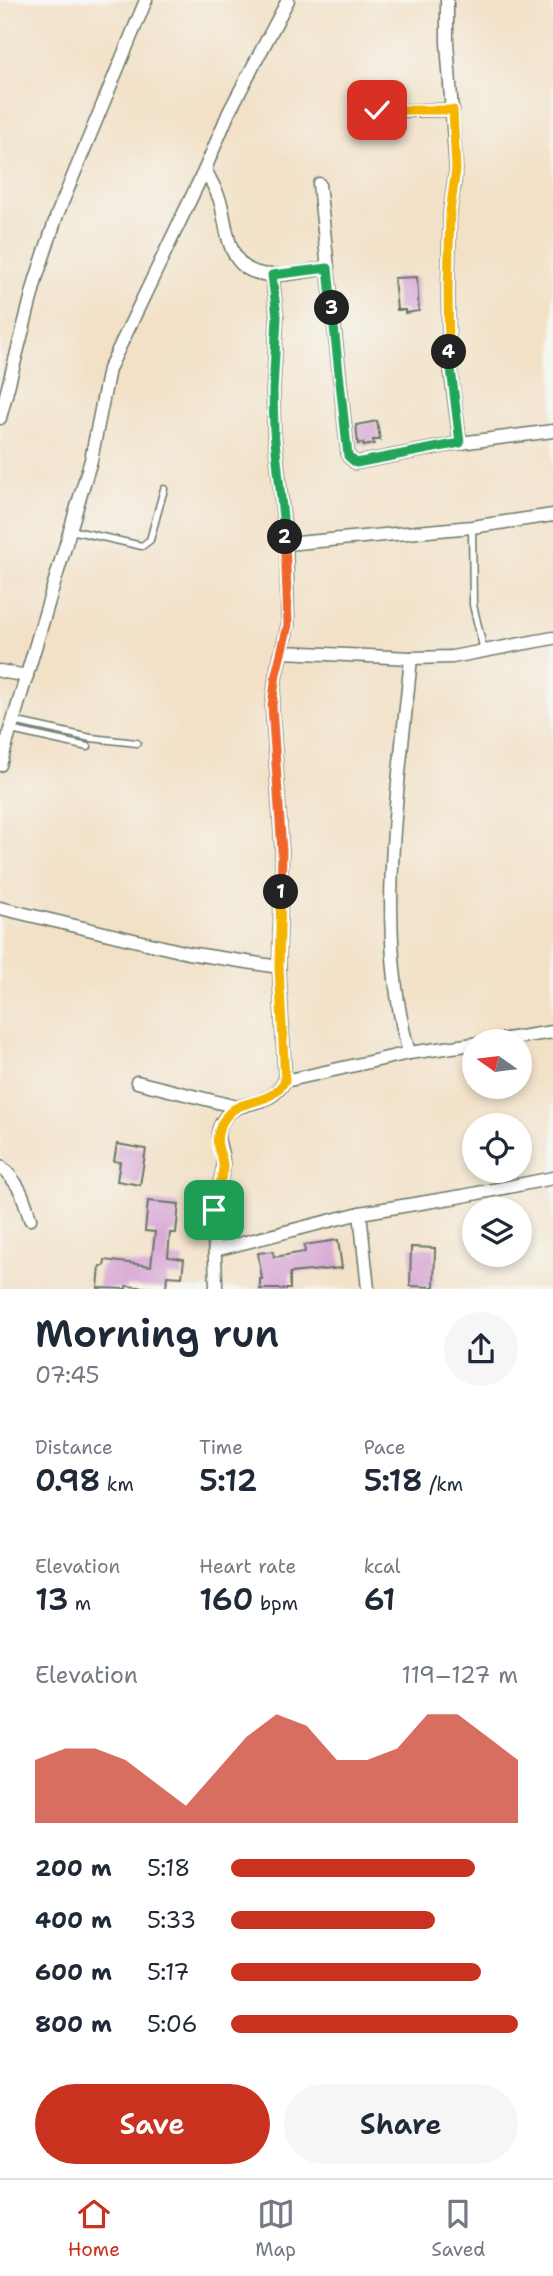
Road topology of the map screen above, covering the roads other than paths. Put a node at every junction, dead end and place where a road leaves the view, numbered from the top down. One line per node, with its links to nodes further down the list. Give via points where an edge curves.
1 (146, 0): 10 (street, via 57,215)
2 (288, 0): 6 (street, via 229,112)
3 (447, 0): 4 (street)
4 (453, 110): 5 (street); 12 (street, via 456,169 450,212 449,357)
5 (360, 111)
6 (205, 169): 9 (street, via 220,201 234,256 254,271); 16 (street, via 108,369 91,460)
7 (319, 184): 8 (street)
8 (328, 268): 9 (street); 12 (street, via 348,456 356,463)
9 (272, 275): 17 (street, via 277,317 274,431)
10 (0, 418)
11 (553, 431): 12 (street)
12 (460, 443)
13 (164, 489): 16 (lane, via 150,540 142,546)
14 (553, 515): 15 (street)
15 (472, 527): 17 (street); 19 (lane, via 473,605)
16 (71, 530): 23 (street)
17 (286, 544): 20 (street, via 288,625)
18 (553, 638): 19 (street)
19 (484, 651): 21 (street)
20 (283, 652): 21 (street); 29 (street, via 272,706 282,851)
21 (411, 658): 33 (street, via 393,904 395,991)
22 (0, 671): 23 (street)
23 (27, 676): 24 (street)
24 (12, 726): 25 (lane); 26 (lane); 27 (street)
25 (136, 743)
26 (88, 747)
27 (0, 765)
28 (0, 908): 29 (street, via 188,953)
29 (279, 967): 34 (street)
30 (553, 1032): 31 (street)
31 (532, 1035)
32 (462, 1046): 33 (street)
33 (409, 1054): 34 (street)
34 (285, 1081): 36 (street, via 269,1098)
35 (137, 1082): 36 (street)
36 (237, 1107): 41 (street, via 218,1135 223,1168 215,1201)
37 (0, 1166): 40 (street, via 23,1193)
38 (553, 1178): 39 (street)
39 (360, 1213): 41 (street); 43 (street)
40 (30, 1219)
41 (215, 1250): 42 (street)
42 (216, 1289)
43 (368, 1289)

